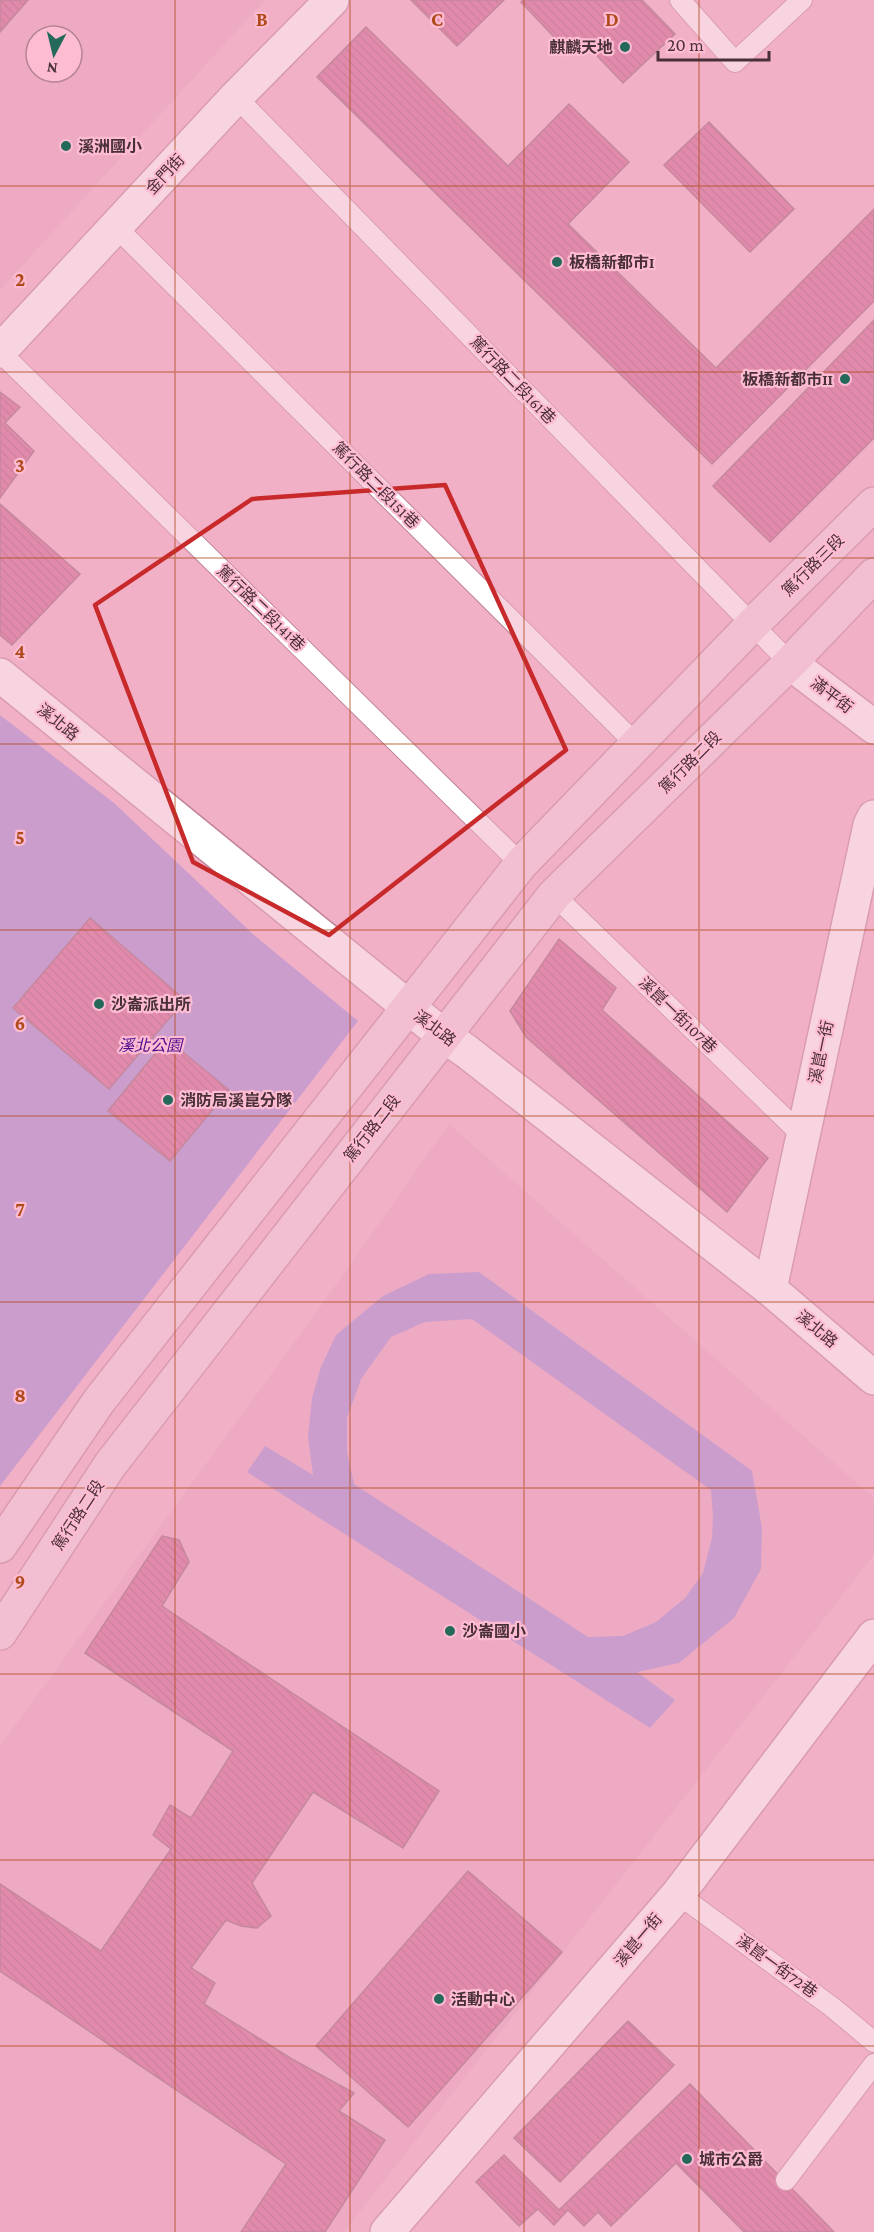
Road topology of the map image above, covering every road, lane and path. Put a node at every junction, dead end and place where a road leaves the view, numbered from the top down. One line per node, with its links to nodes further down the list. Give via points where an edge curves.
1 (332, 0): 4 (street, 金門街)
2 (681, 0): 3 (lane, via 735,62)
3 (802, 0)
4 (236, 98): 5 (street, 金門街); 9 (lane, 篤行路二段161巷)
5 (116, 226): 6 (street, 金門街); 13 (lane, 篤行路二段151巷)
6 (0, 351): 15 (lane, 篤行路二段141巷)
7 (874, 504): 9 (street, 篤行路三段)
8 (874, 575): 10 (street)
9 (752, 625): 10 (lane, 篤行路二段161巷); 13 (street)
10 (790, 663): 12 (street, 滿平街); 16 (street, 篤行路二段)
11 (0, 675): 17 (street, 溪北路)
12 (874, 727)
13 (636, 744): 15 (street)
14 (874, 817): 19 (street, 溪崑一街)
15 (521, 864): 17 (street)
16 (554, 895): 18 (street, 篤行路二段); 19 (lane, 溪崑一街107巷)
17 (407, 1007): 18 (street, 溪北路); 22 (street, via 99,1401)
18 (444, 1036): 20 (street, 溪北路); 23 (street, 篤行路二段, via 110,1465)
19 (803, 1136): 20 (street, 溪崑一街)
20 (770, 1289): 21 (street, 溪北路)
21 (874, 1377)
22 (0, 1546)
23 (0, 1633)
24 (874, 1636): 25 (street, 溪崑一街)
25 (678, 1894): 26 (lane, 溪崑一街72巷); 29 (street, 溪崑一街)
26 (874, 2042)
27 (874, 2064): 28 (lane)
28 (786, 2180)
29 (387, 2232)

